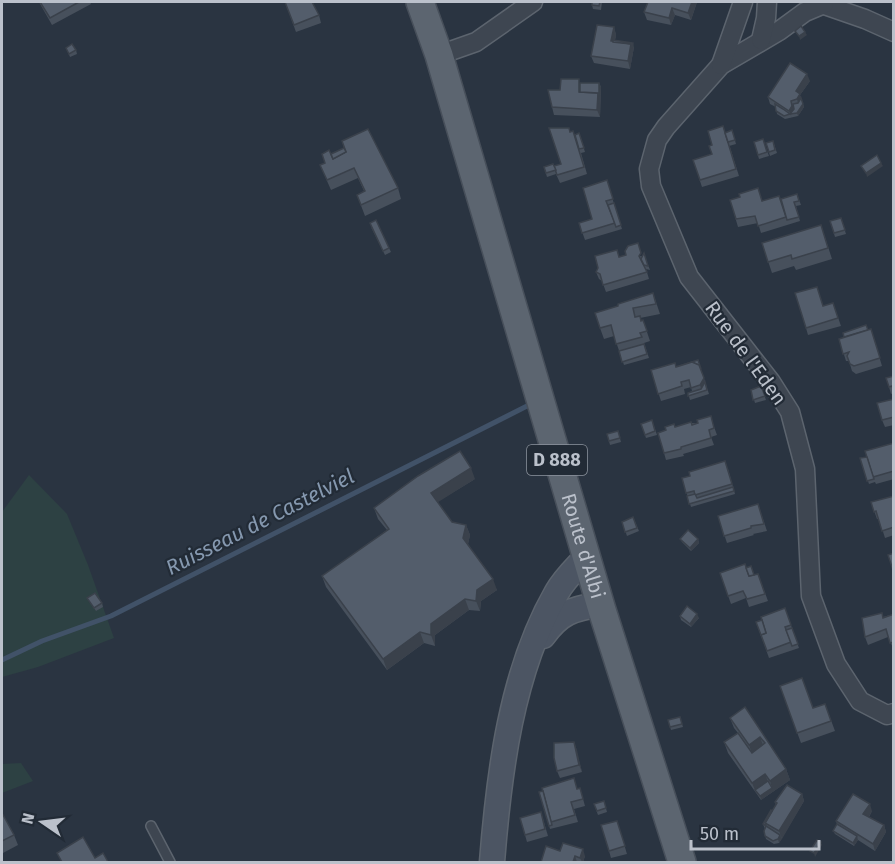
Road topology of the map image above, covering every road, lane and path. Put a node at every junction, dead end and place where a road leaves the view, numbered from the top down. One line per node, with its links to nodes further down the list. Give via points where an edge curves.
1 (420, 2): 8 (main road, D 888)
2 (533, 2): 8 (street, via 476,42)
3 (743, 2): 9 (street, Rue de l'Eden)
4 (767, 2): 7 (street)
5 (820, 3): 6 (street); 7 (street, Rue de l'Eden)
6 (894, 32)
7 (761, 40): 9 (street, Rue de l'Eden)
8 (439, 56): 10 (main road, Route d'Albi / D 888)
9 (721, 64): 13 (street, Rue de l'Eden, via 657,140 650,170 651,186 689,277 771,382 789,412 805,469 811,596 836,664 860,701 887,714)
10 (586, 557): 11 (main road, Route d'Albi / D 888); 12 (street, via 558,590)
11 (600, 604): 12 (street, via 566,612 550,626); 17 (main road, Route d'Albi / D 888)
12 (530, 655): 16 (street, via 512,715 497,793)
13 (894, 713)
14 (151, 826): 15 (lane)
15 (170, 862)
16 (492, 862)
17 (681, 862)

